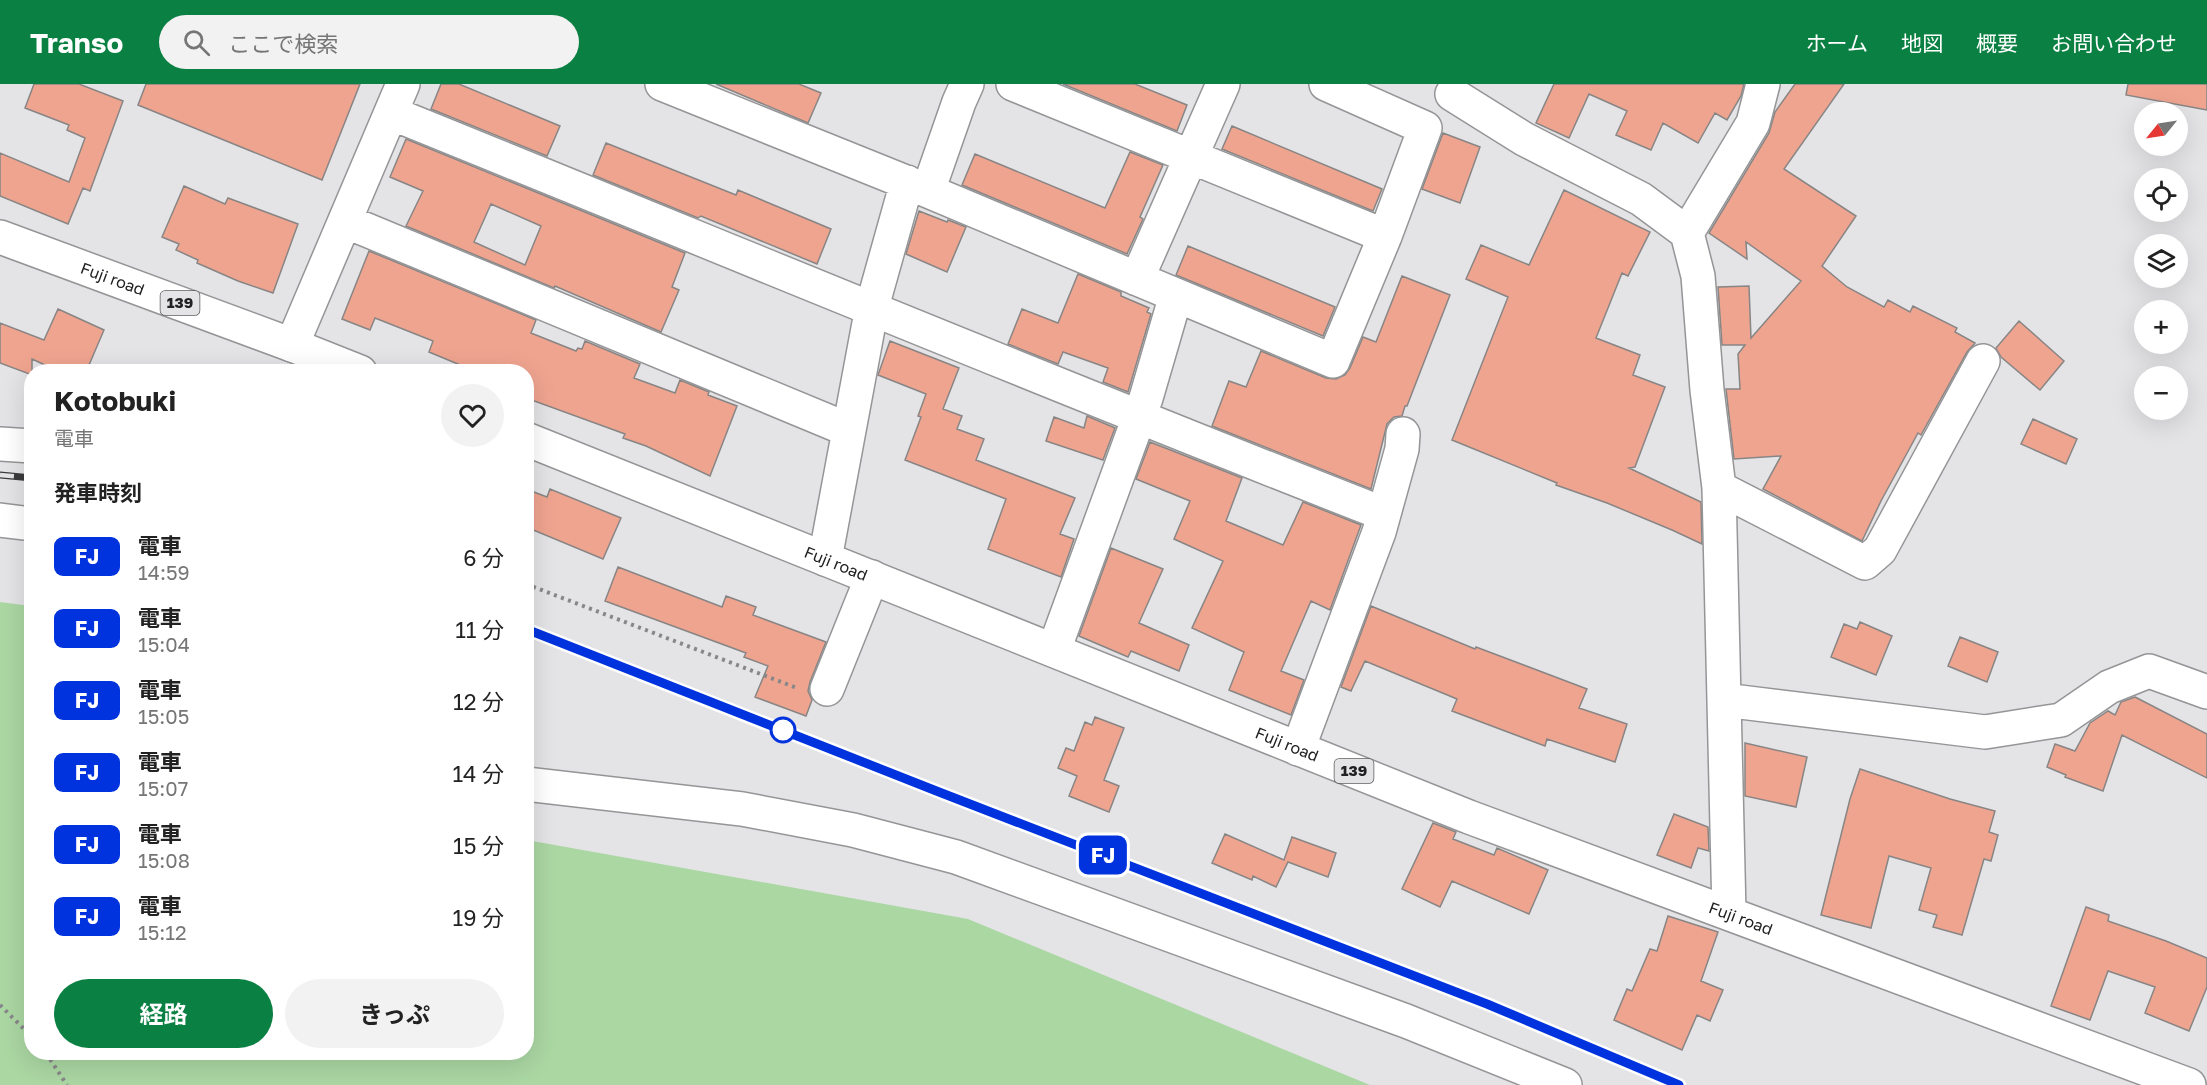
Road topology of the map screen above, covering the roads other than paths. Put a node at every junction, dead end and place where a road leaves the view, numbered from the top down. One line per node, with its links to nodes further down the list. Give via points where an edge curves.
1 (662, 84): 10 (main road)
2 (967, 84): 10 (main road)
3 (1013, 84): 9 (main road)
4 (1223, 84): 9 (main road)
5 (1326, 84): 13 (main road, via 1425,128)
6 (1763, 84): 12 (main road, via 1753,123)
7 (1452, 94): 12 (main road, via 1524,139 1641,198)
8 (397, 99): 11 (main road); 17 (main road)
9 (1190, 156): 13 (main road); 15 (main road)
10 (918, 187): 15 (main road); 17 (main road)
11 (345, 221): 18 (main road); 22 (main road)
12 (1687, 233): 27 (main road, via 1698,276)
13 (1385, 236): 16 (main road, via 1333,361)
14 (0, 237): 18 (main road, Fuji road / 139)
15 (1137, 279): 16 (main road)
16 (1176, 295): 21 (main road)
17 (872, 308): 21 (main road); 22 (main road)
18 (292, 345): 20 (main road, Fuji road / 139)
19 (1983, 361): 27 (main road, via 1880,549 1865,563)
20 (340, 364)
21 (1138, 418): 28 (main road); 33 (main road)
22 (849, 430): 31 (main road)
23 (1403, 434): 28 (main road)
24 (534, 442): 31 (main road, Fuji road / 139)
25 (0, 444): 26 (main road)
26 (24, 446)
27 (1719, 488): 36 (main road)
28 (1384, 514): 37 (main road)
29 (0, 520): 30 (main road)
30 (24, 523)
31 (825, 559): 32 (main road, Fuji road / 139)
32 (872, 577): 33 (main road, Fuji road / 139); 34 (main road)
33 (1054, 650): 37 (main road, Fuji road / 139)
34 (827, 689)
35 (2207, 692): 36 (main road, via 2149,671 2109,687 2061,720 1985,732)
36 (1724, 700): 39 (main road)
37 (1298, 749): 39 (main road, Fuji road / 139)
38 (534, 785): 40 (main road, via 742,810 854,830 956,857 1406,1022)
39 (1729, 913): 41 (main road, Fuji road / 139)
40 (1565, 1085)
41 (2189, 1085)

